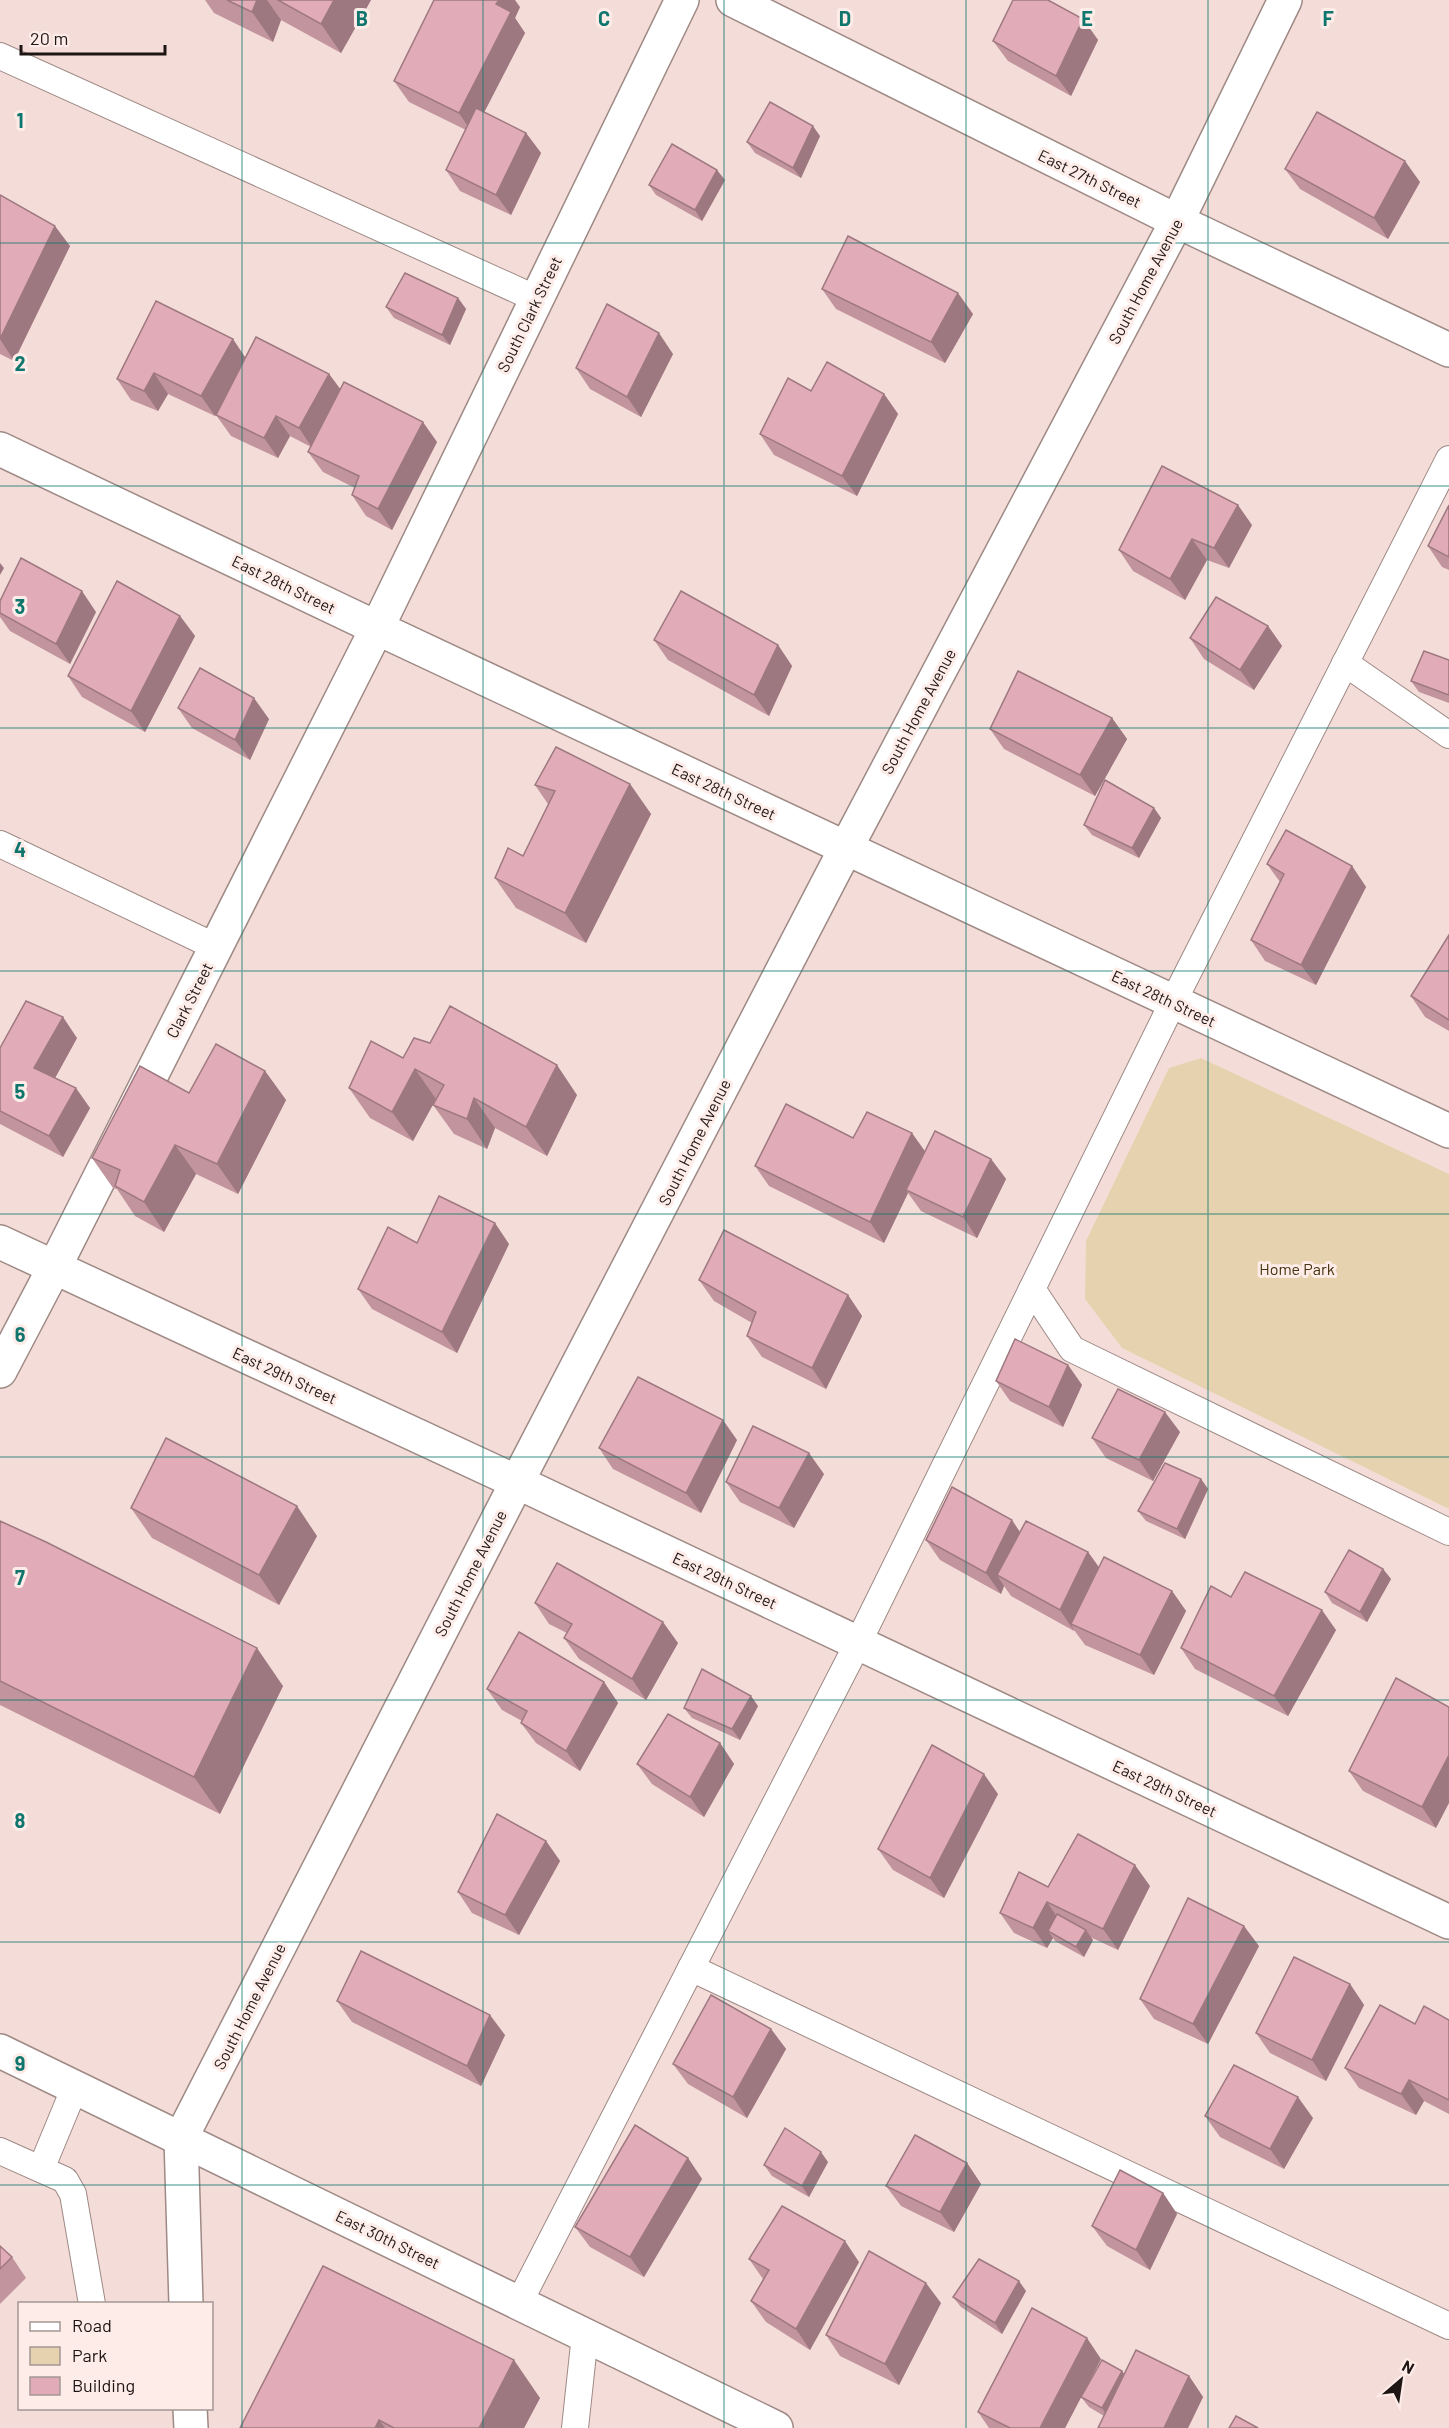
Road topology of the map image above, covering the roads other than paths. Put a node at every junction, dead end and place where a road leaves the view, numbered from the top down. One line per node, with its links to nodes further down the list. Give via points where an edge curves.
1 (682, 0): 6 (street, South Clark Street)
2 (733, 0): 5 (street, East 27th Street)
3 (1285, 0): 5 (street, South Home Avenue)
4 (0, 56): 6 (lane)
5 (1177, 221): 7 (street, East 27th Street); 14 (street, South Home Avenue)
6 (537, 299): 10 (street, South Clark Street)
7 (1449, 350)
8 (0, 449): 10 (street, East 28th Street)
9 (1449, 459): 11 (lane)
10 (376, 628): 14 (street, East 28th Street); 15 (street, Clark Street)
11 (1345, 663): 12 (lane); 16 (lane)
12 (1449, 735)
13 (0, 844): 15 (lane)
14 (846, 848): 16 (street, East 28th Street); 22 (street, South Home Avenue)
15 (216, 947): 19 (street, Clark Street)
16 (1173, 1002): 17 (street, East 28th Street); 20 (lane)
17 (1449, 1131)
18 (0, 1242): 19 (street, East 29th Street)
19 (54, 1268): 21 (street, Clark Street); 22 (street, East 29th Street)
20 (1032, 1289): 23 (lane, via 1072,1349); 24 (lane)
21 (0, 1371)
22 (517, 1482): 24 (street, East 29th Street); 29 (street, South Home Avenue)
23 (1449, 1532)
24 (858, 1643): 25 (street, East 29th Street); 26 (lane)
25 (1449, 1922)
26 (691, 1968): 34 (lane); 35 (lane)
27 (0, 2051): 28 (street, East 30th Street)
28 (75, 2087): 29 (street, East 30th Street); 31 (lane)
29 (181, 2138): 33 (street, South Home Avenue); 34 (street, East 30th Street)
30 (0, 2151): 31 (lane)
31 (41, 2169): 32 (lane, via 65,2180 73,2194)
32 (92, 2302)
33 (186, 2302)
34 (519, 2303): 36 (street, East 30th Street)
35 (1449, 2326)
36 (585, 2335): 39 (lane); 40 (street, East 30th Street)
37 (190, 2410): 38 (street)
38 (191, 2428)
39 (576, 2428)
40 (776, 2428)

